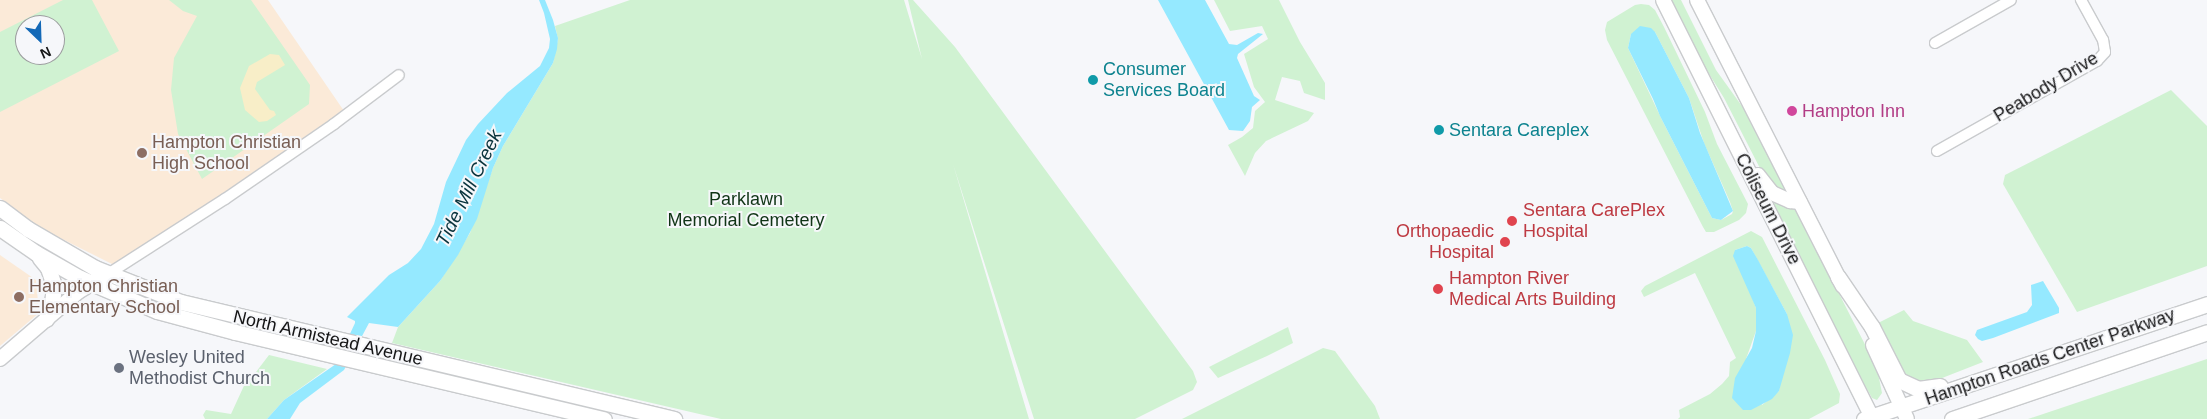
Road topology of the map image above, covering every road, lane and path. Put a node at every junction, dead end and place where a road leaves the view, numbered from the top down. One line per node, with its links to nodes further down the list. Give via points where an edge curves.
1 (1662, 0): 6 (street, Coliseum Drive)
2 (1697, 0): 9 (street, Coliseum Drive)
3 (2012, 0): 5 (street)
4 (2081, 0): 8 (street, Peabody Drive, via 2103,40 2105,52 2098,61)
5 (1934, 43)
6 (1687, 51): 9 (street, via 1725,109 1765,186 1780,198); 22 (street, Coliseum Drive)
7 (399, 75): 13 (street, via 225,199)
8 (1937, 151)
9 (1800, 202): 14 (street, Coliseum Drive)
10 (0, 208): 13 (main road, North Armistead Avenue, via 52,244)
11 (0, 228): 12 (main road, North Armistead Avenue)
12 (36, 253): 15 (main road, North Armistead Avenue); 17 (main road, via 48,268 54,285 52,306)
13 (108, 274): 15 (street); 24 (main road, North Armistead Avenue, via 204,309)
14 (1838, 277): 19 (main road, via 1872,326 1896,376 1913,388 1931,389); 21 (street, Coliseum Drive)
15 (91, 284): 17 (street); 23 (main road, North Armistead Avenue, via 157,311 203,324)
16 (2207, 304): 19 (main road, Hampton Roads Center Parkway)
17 (46, 319): 20 (street)
18 (2207, 332): 25 (main road, Hampton Roads Center Parkway)
19 (2079, 348): 21 (main road, Hampton Roads Center Parkway)
20 (0, 359)
21 (1904, 413): 22 (main road, Hampton Roads Center Parkway)
22 (1870, 418)
23 (604, 419)
24 (674, 419)
25 (1952, 419)

